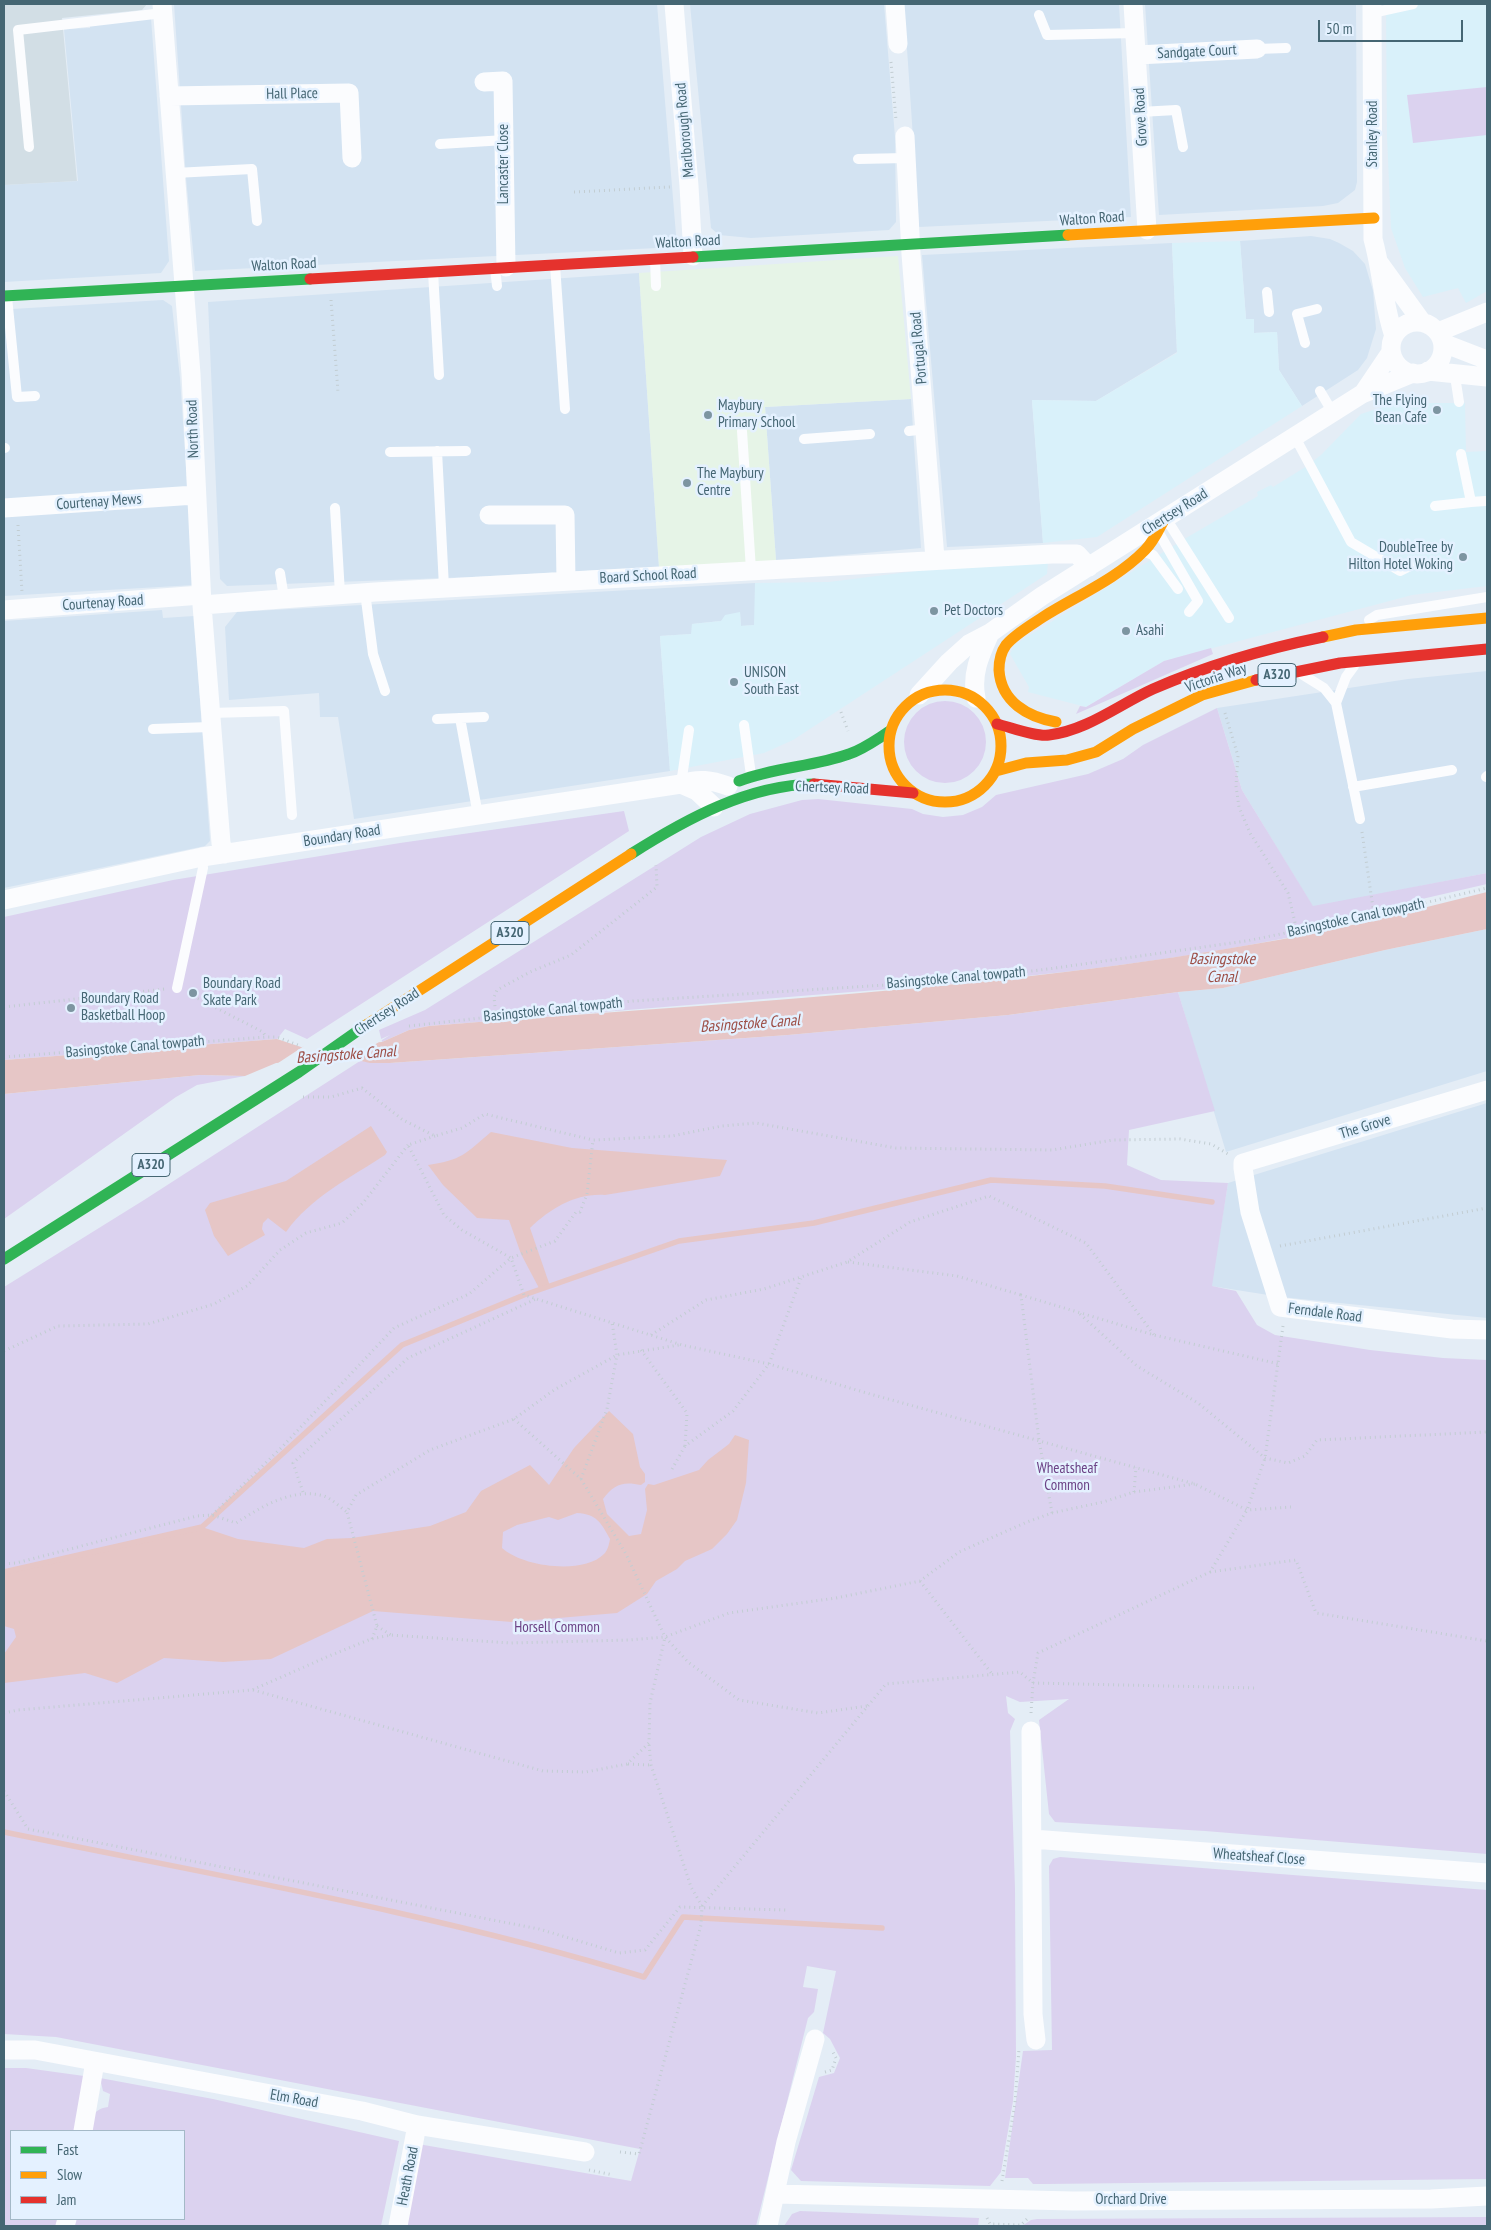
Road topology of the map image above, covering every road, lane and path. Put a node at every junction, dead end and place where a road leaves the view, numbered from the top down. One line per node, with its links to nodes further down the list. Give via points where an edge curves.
1 (674, 4): 25 (street, Marlborough Road)
2 (895, 4): 11 (street)
3 (1134, 4): 8 (street, Grove Road)
4 (1413, 4): 6 (lane)
5 (163, 8): 14 (street, North Road); 19 (lane, via 18,30)
6 (1372, 8): 27 (street, Stanley Road)
7 (1039, 15): 8 (lane, via 1047,35)
8 (1136, 33): 12 (street, Grove Road)
9 (1286, 48): 10 (lane)
10 (1257, 49): 12 (street, Sandgate Court)
11 (894, 50): 16 (path)
12 (1137, 55): 15 (street, Grove Road)
13 (484, 82): 17 (street, Lancaster Close, via 503,81)
14 (170, 96): 21 (street, Hall Place, via 349,93); 24 (street, North Road)
15 (1140, 112): 20 (lane, via 1176,110); 30 (street, Grove Road)
16 (901, 132): 22 (street, Portugal Road)
17 (505, 140): 18 (lane); 37 (street, Lancaster Close)
18 (440, 144)
19 (29, 147)
20 (1183, 147)
21 (352, 158)
22 (906, 158): 23 (lane); 32 (street, Portugal Road)
23 (858, 160)
24 (175, 173): 28 (lane, via 252,169); 39 (street, North Road)
25 (689, 186): 26 (path); 33 (street, Marlborough Road)
26 (574, 192)
27 (1374, 218): 29 (main road, Walton Road); 35 (street, Stanley Road, via 1372,239)
28 (256, 221)
29 (1259, 224): 30 (main road, Walton Road); 31 (lane)
30 (1147, 230): 32 (main road, Walton Road)
31 (1262, 236)
32 (911, 245): 33 (main road, Walton Road); 81 (street, Portugal Road, via 918,430)
33 (693, 256): 34 (main road, Walton Road)
34 (655, 258): 36 (main road, Walton Road); 41 (lane)
35 (1379, 263): 48 (street, Stanley Road); 51 (street, Stanley Road)
36 (555, 264): 37 (main road, Walton Road); 62 (lane)
37 (500, 267): 38 (main road, Walton Road); 40 (lane)
38 (433, 271): 39 (main road, Walton Road); 54 (lane)
39 (184, 286): 43 (main road, Walton Road); 72 (street, North Road)
40 (497, 286)
41 (656, 286)
42 (1267, 292): 46 (lane)
43 (5, 296): 60 (lane, via 17,397)
44 (331, 299): 58 (path)
45 (1317, 309): 50 (lane, via 1297,314)
46 (1269, 312)
47 (1487, 312): 49 (street)
48 (1422, 322): 49 (street); 51 (street, via 1408,323 1398,330)
49 (1440, 338): 52 (street); 53 (street, via 1442,356 1434,368)
50 (1305, 343)
51 (1393, 344): 53 (street, via 1398,366); 59 (street, Chertsey Road)
52 (1487, 360)
53 (1420, 372): 55 (street); 59 (street, Chertsey Road, via 1376,386)
54 (438, 376)
55 (1455, 376): 56 (street); 61 (lane)
56 (1487, 377)
57 (1320, 391): 63 (lane)
58 (338, 392)
59 (1362, 394): 63 (street, Chertsey Road)
60 (35, 396)
61 (1459, 402)
62 (565, 409)
63 (1333, 413): 66 (street, Chertsey Road)
64 (742, 431): 84 (lane)
65 (870, 434): 67 (lane)
66 (1295, 437): 79 (street, Chertsey Road); 82 (lane, via 1351,542 1400,571)
67 (804, 439)
68 (437, 451): 69 (lane); 70 (lane); 87 (lane)
69 (466, 451)
70 (390, 452)
71 (1461, 454): 74 (lane)
72 (195, 495): 76 (street, Courtenay Mews); 94 (street, North Road)
73 (1485, 501): 74 (lane)
74 (1471, 502): 75 (lane)
75 (1435, 506)
76 (10, 508): 91 (path)
77 (335, 508): 90 (lane)
78 (489, 515): 86 (street, via 565,516)
79 (1162, 524): 80 (main road); 83 (street, Chertsey Road); 96 (lane, via 1198,600); 97 (lane)
80 (1144, 551): 88 (lane, via 1153,555); 115 (main road, via 1012,639 1002,652 1001,685 1014,704 1047,721)
81 (935, 559): 83 (street, Board School Road, via 1078,554); 84 (street, Board School Road)
82 (1418, 562)
83 (1089, 568): 100 (street, Chertsey Road)
84 (751, 570): 86 (street, Board School Road)
85 (280, 573): 93 (lane)
86 (566, 581): 87 (street, Board School Road)
87 (444, 588): 89 (street, Board School Road)
88 (1178, 589)
89 (365, 592): 90 (street, Board School Road); 104 (lane, via 373,654)
90 (340, 594): 93 (street, Board School Road)
91 (22, 597)
92 (1487, 597): 99 (lane, via 1377,615)
93 (284, 598): 94 (street, Board School Road)
94 (201, 600): 95 (street, Courtenay Road); 114 (street, North Road)
95 (4, 610)
96 (1189, 612)
97 (1229, 618)
98 (1487, 618): 99 (main road, Victoria Way / A320)
99 (1356, 630): 115 (main road, Victoria Way / A320, via 1261,650 1194,672)
100 (990, 633): 106 (street, Chertsey Road, via 969,644); 107 (street, via 975,670 973,685)
101 (1487, 649): 102 (main road, Victoria Way / A320)
102 (1357, 662): 103 (main road, Victoria Way / A320); 108 (lane, via 1346,677)
103 (1297, 671): 105 (main road, Victoria Way / A320); 108 (lane, via 1324,688)
104 (385, 691)
105 (1216, 691): 109 (lane); 123 (main road, Victoria Way / A320, via 1133,729 1096,752)
106 (919, 695): 107 (main road, A320, via 948,689); 120 (main road, A320, via 904,706)
107 (976, 698): 116 (main road, A320)
108 (1336, 703): 127 (lane)
109 (1222, 704): 139 (path, via 1238,756 1236,786 1239,807 1250,833 1288,894)
110 (842, 712): 121 (path)
111 (484, 717): 113 (lane)
112 (437, 718): 113 (lane)
113 (460, 718): 131 (lane)
114 (210, 720): 118 (lane); 130 (lane, via 284,711); 133 (street, North Road)
115 (1090, 722): 116 (main road, Victoria Way / A320, via 1076,730 1046,736)
116 (997, 724): 123 (main road, A320, via 1001,756)
117 (744, 725): 124 (lane)
118 (153, 729)
119 (689, 730): 125 (lane)
120 (890, 731): 124 (main road, Chertsey Road / A320, via 844,756); 128 (main road, A320, via 888,753 893,768)
121 (851, 739)
122 (1452, 770): 127 (lane)
123 (996, 771): 128 (main road, A320, via 981,789 959,801 928,800)
124 (752, 776): 126 (main road, Chertsey Road / A320)
125 (681, 784): 126 (street, Boundary Road, via 709,779); 129 (street); 131 (street, Boundary Road)
126 (728, 786): 129 (main road, Chertsey Road / A320)
127 (1353, 787): 132 (lane)
128 (913, 793): 129 (main road, Chertsey Road / A320, via 798,785)
129 (710, 803): 154 (main road, Chertsey Road / A320, via 350,1035 299,1072)
130 (292, 815)
131 (478, 815): 133 (street, Boundary Road)
132 (1360, 819): 138 (path)
133 (224, 854): 134 (street, Boundary Road)
134 (202, 857): 137 (street, Boundary Road); 140 (lane, via 203,868)
135 (656, 861): 142 (path, via 658,887 572,955 497,990 494,998)
136 (1487, 888): 138 (path, Basingstoke Canal towpath)
137 (4, 900)
138 (1374, 915): 139 (path, Basingstoke Canal towpath)
139 (1297, 931): 142 (path, Basingstoke Canal towpath, via 1174,952 949,981 633,1001)
140 (177, 988): 141 (path); 144 (path, Basingstoke Canal towpath, via 263,1032 266,1037)
141 (4, 1006)
142 (496, 1016): 143 (path, Basingstoke Canal towpath)
143 (419, 1024)
144 (4, 1057)
145 (1487, 1090): 150 (street, The Grove)
146 (297, 1097): 147 (path, via 331,1097 362,1088 403,1120)
147 (435, 1136): 148 (path, via 462,1128 485,1114); 149 (path)
148 (593, 1140): 150 (path, via 672,1136 756,1123 896,1148 1052,1150 1113,1140 1180,1139 1211,1144); 153 (path, via 587,1194 580,1212 576,1212 555,1241)
149 (408, 1145): 153 (path, via 444,1215 462,1230); 167 (path, via 363,1203 342,1223 300,1237 280,1250 247,1286 214,1304 148,1324 58,1326)
150 (1243, 1166): 152 (street, Ferndale Road, via 1250,1212)
151 (1487, 1208): 152 (path)
152 (1262, 1250): 159 (street, Ferndale Road, via 1280,1307)
153 (511, 1258): 158 (path, via 524,1295); 186 (path, via 470,1294 394,1328)
154 (4, 1259)
155 (847, 1262): 156 (path); 157 (path, via 957,1276); 164 (path, via 910,1222 989,1196 1086,1243)
156 (801, 1277): 163 (path, via 764,1289 706,1300); 169 (path)
157 (1021, 1295): 160 (path); 173 (path)
158 (537, 1299): 161 (path); 180 (path, via 408,1358 293,1464)
159 (1284, 1307): 162 (street, Ferndale Road, via 1452,1330); 170 (path)
160 (1079, 1314): 164 (path); 175 (path, via 1137,1366 1198,1403)
161 (612, 1322): 163 (path); 168 (path)
162 (1487, 1330)
163 (650, 1335): 165 (path)
164 (1154, 1335): 170 (path)
165 (682, 1345): 166 (path); 169 (path)
166 (641, 1350): 168 (path); 174 (path, via 687,1413)
167 (4, 1351)
168 (617, 1355): 171 (path, via 554,1390); 178 (path, via 608,1409)
169 (769, 1364): 173 (path); 174 (path, via 733,1411)
170 (1279, 1364): 175 (path)
171 (514, 1419): 178 (path); 184 (path, via 430,1450 356,1495)
172 (1487, 1432): 175 (path, via 1317,1440 1305,1456 1288,1463)
173 (1039, 1440): 176 (path); 185 (path)
174 (685, 1446): 177 (path)
175 (1265, 1458): 183 (path)
176 (1136, 1467): 179 (path); 181 (path)
177 (672, 1469)
178 (581, 1479): 192 (path, via 626,1554)
179 (1194, 1484): 181 (path); 183 (path)
180 (303, 1492): 184 (path, via 326,1497); 186 (path, via 260,1508 236,1522)
181 (1134, 1492): 185 (path)
182 (1291, 1507): 183 (path)
183 (1247, 1510): 188 (path)
184 (346, 1512): 190 (path)
185 (1052, 1514): 189 (path, via 959,1552)
186 (214, 1516): 187 (path, via 197,1516 16,1564)
187 (4, 1564)
188 (1210, 1572): 194 (path, via 1296,1560 1316,1613); 196 (path, via 1038,1653)
189 (920, 1581): 192 (path, via 729,1614); 195 (path)
190 (377, 1626): 191 (path); 193 (path)
191 (391, 1635): 192 (path, via 510,1643); 193 (path)
192 (665, 1637): 199 (path, via 688,1662 740,1700 818,1713); 202 (path, via 650,1703)
193 (371, 1639): 198 (path)
194 (1487, 1641)
195 (992, 1674): 196 (path, via 1020,1672); 199 (path, via 886,1684)
196 (1033, 1683): 197 (path); 201 (path)
197 (1258, 1688)
198 (252, 1690): 200 (path); 203 (path, via 544,1771 586,1772)
199 (868, 1706): 208 (path)
200 (4, 1713)
201 (1031, 1724): 206 (street)
202 (649, 1743): 203 (path); 204 (path)
203 (627, 1764): 204 (path)
204 (651, 1765): 208 (path, via 691,1887)
205 (4, 1791): 208 (path, via 28,1829 539,1928 619,1953 644,1950 680,1907)
206 (1032, 1840): 207 (street, Wheatsheaf Close); 210 (street)
207 (1487, 1873)
208 (702, 1908): 209 (path); 217 (path, via 701,1925 639,2154)
209 (786, 1910)
210 (1036, 2040)
211 (4, 2050): 213 (street, Elm Road, via 35,2050)
212 (819, 2054): 212 (path, via 836,2058 832,2070); 220 (street, via 786,2142)
213 (95, 2062): 214 (street, Elm Road, via 362,2111); 215 (street)
214 (417, 2125): 216 (street, Elm Road); 222 (street, Heath Road)
215 (83, 2130)
216 (585, 2152)
217 (620, 2152)
218 (1010, 2180): 219 (path, via 1000,2180)
219 (995, 2184)
220 (775, 2194): 221 (street, Orchard Drive, via 1073,2201); 223 (street)
221 (1487, 2196)
222 (398, 2226)
223 (768, 2226)

